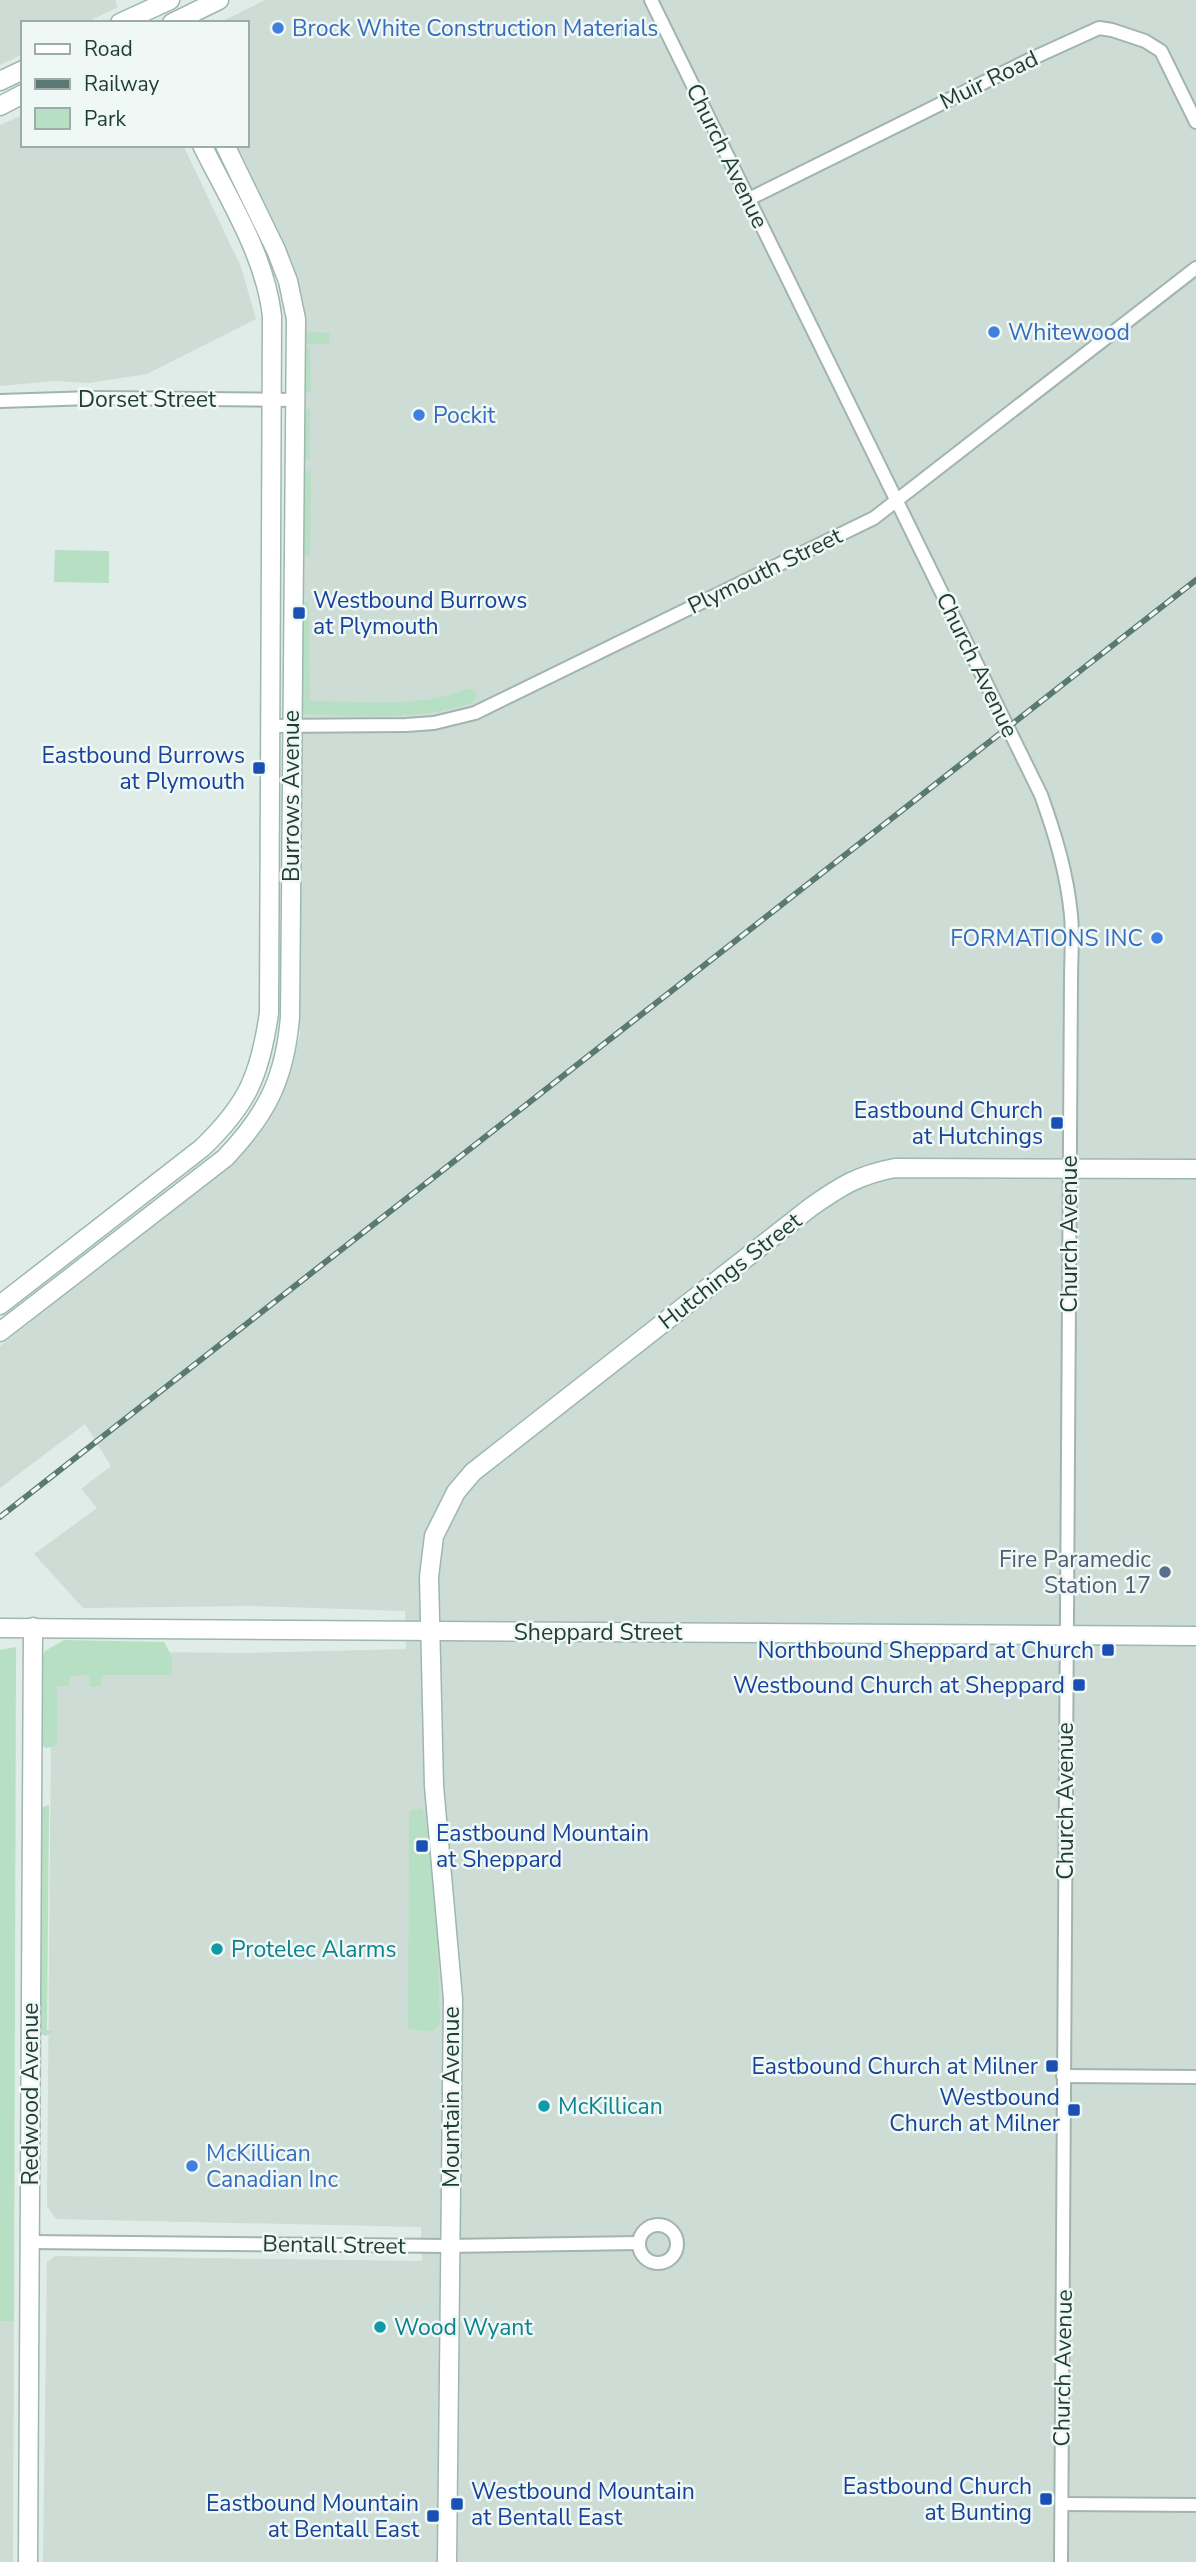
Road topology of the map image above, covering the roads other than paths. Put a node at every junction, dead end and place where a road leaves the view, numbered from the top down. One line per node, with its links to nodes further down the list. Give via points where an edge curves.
1 (219, 0): 5 (street)
2 (651, 0): 15 (street, Church Avenue)
3 (162, 7): 4 (street)
4 (136, 12)
5 (176, 21)
6 (21, 71): 7 (street)
7 (0, 81)
8 (21, 95): 9 (street)
9 (0, 106)
10 (1196, 122): 15 (street, Muir Road, via 1161,51 1145,41 1099,28)
11 (203, 147): 14 (street, Burrows Avenue)
12 (226, 147): 13 (street, Burrows Avenue)
13 (246, 188): 14 (street); 18 (street, Burrows Avenue, via 288,281 296,319)
14 (228, 197): 17 (street, Burrows Avenue, via 269,289)
15 (748, 199): 20 (street, Church Avenue)
16 (1196, 268): 20 (street, Plymouth Street)
17 (272, 399): 18 (street, Dorset Street); 19 (street, Dorset Street); 21 (street, Burrows Avenue)
18 (294, 400): 22 (street, Burrows Avenue)
19 (0, 401)
20 (896, 501): 22 (street, Plymouth Street, via 874,518 475,713 406,725); 23 (street, Church Avenue, via 1041,795 1056,835 1071,917)
21 (270, 726): 22 (street, Plymouth Street); 25 (street, Burrows Avenue, via 269,1013 261,1059 249,1090 223,1128 202,1148)
22 (291, 726): 26 (street, Burrows Avenue, via 290,1017 281,1074 269,1101 225,1158)
23 (1070, 1168): 24 (street, Hutchings Street); 29 (street, Hutchings Street, via 895,1168 866,1174 811,1207 473,1472 456,1492 434,1536); 30 (street, Church Avenue)
24 (1196, 1169)
25 (0, 1305)
26 (0, 1332)
27 (33, 1627): 28 (street, Sheppard Street); 29 (street, Sheppard Street); 34 (street, Redwood Avenue)
28 (0, 1628)
29 (429, 1632): 30 (street, Sheppard Street); 36 (street, Mountain Avenue, via 434,1786 453,1999)
30 (1067, 1634): 31 (street, Sheppard Street); 32 (street, Church Avenue)
31 (1196, 1636)
32 (1063, 2076): 33 (street); 37 (street, Church Avenue)
33 (1196, 2077)
34 (29, 2242): 36 (street, Bentall Street); 39 (street, Redwood Avenue)
35 (639, 2243): 36 (street, Bentall Street)
36 (450, 2246): 40 (street, Mountain Avenue)
37 (1062, 2504): 38 (street); 41 (street, Church Avenue)
38 (1196, 2505)
39 (28, 2562)
40 (447, 2562)
41 (1061, 2562)

